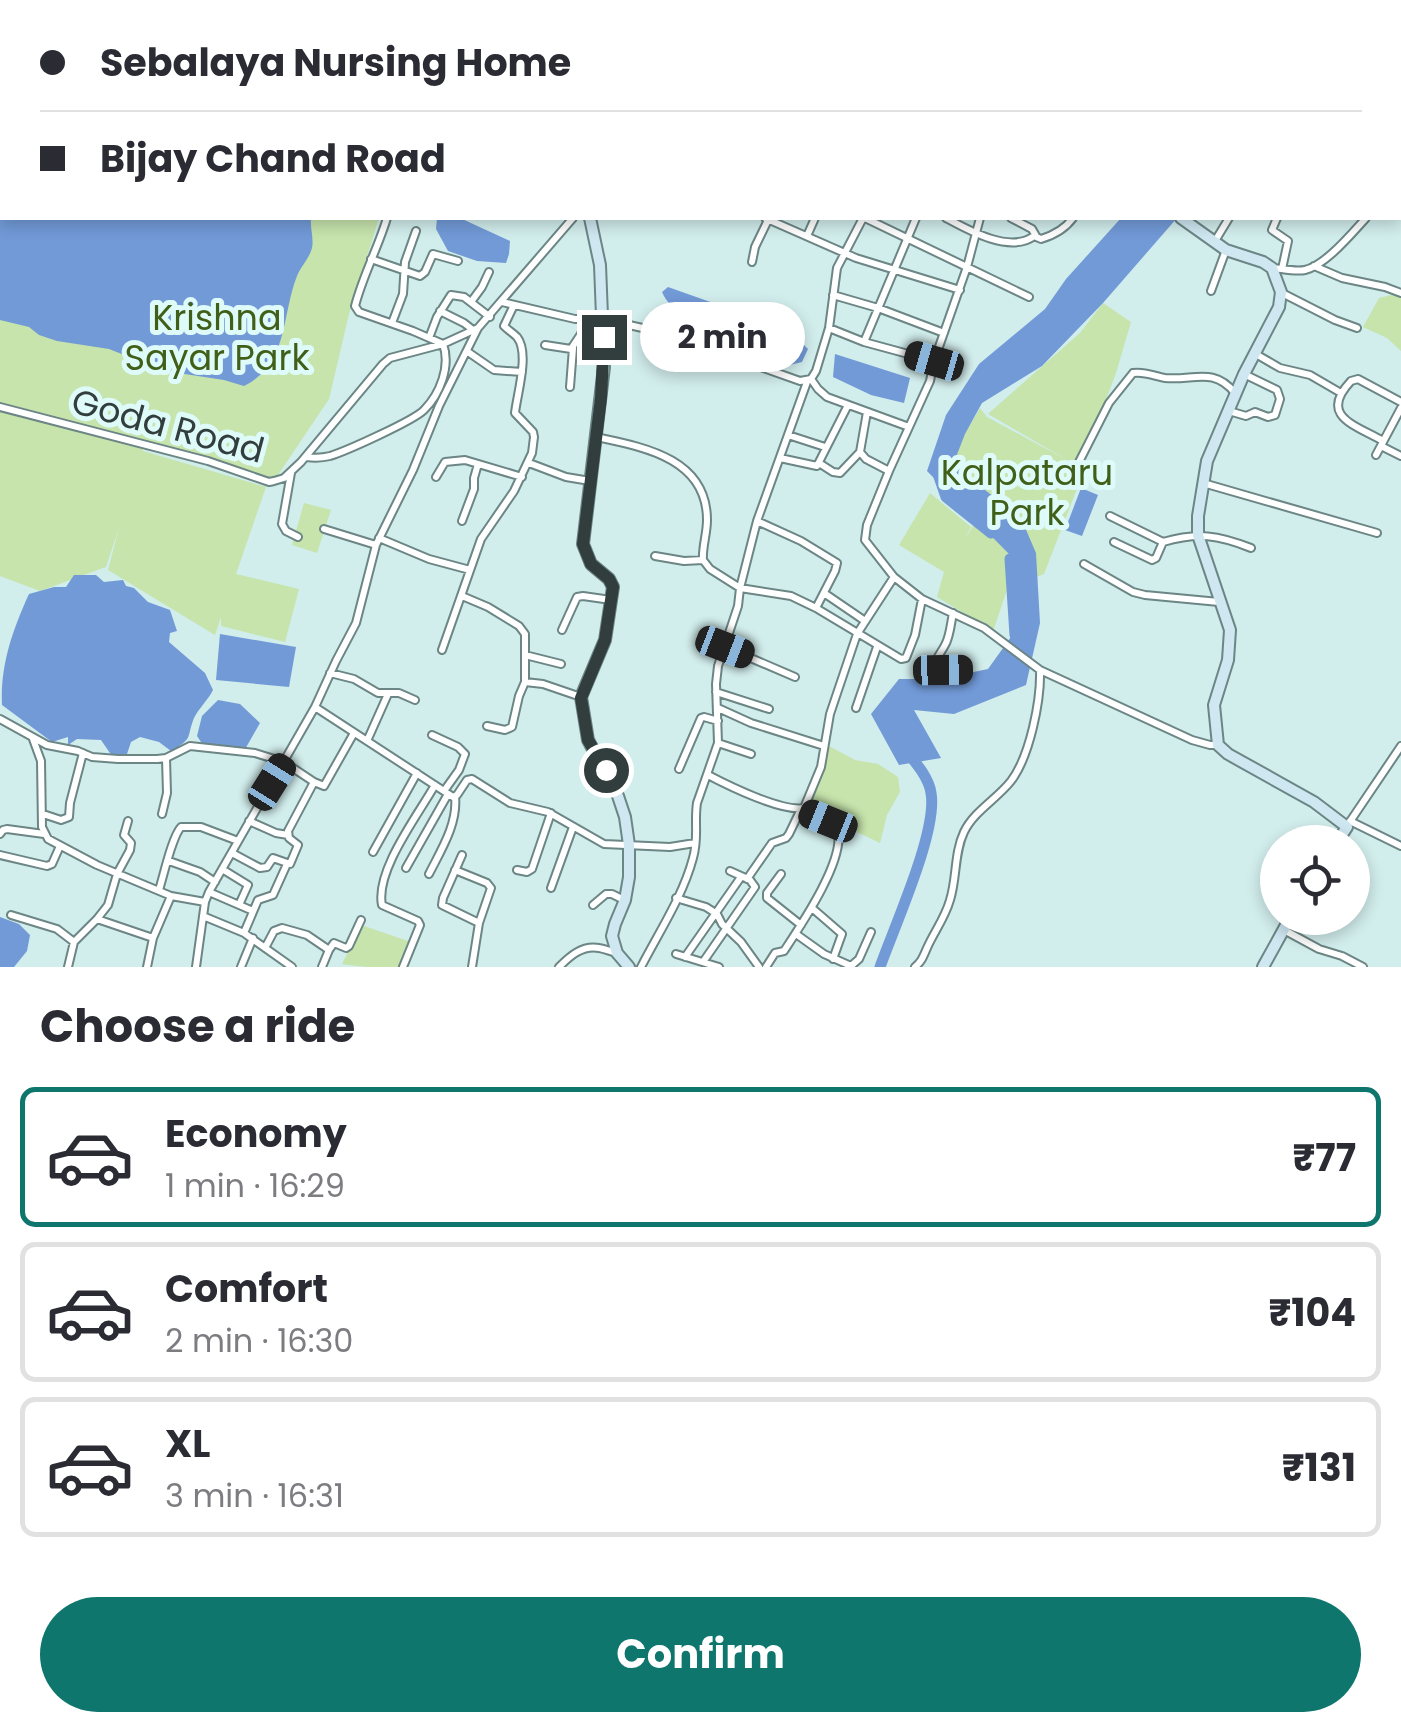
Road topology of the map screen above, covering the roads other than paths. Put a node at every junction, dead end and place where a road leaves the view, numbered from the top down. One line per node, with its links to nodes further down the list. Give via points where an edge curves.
1 (387, 220): 26 (street)
2 (572, 220): 42 (street, Goda Road)
3 (590, 220): 48 (street)
4 (766, 220): 28 (street)
5 (771, 220): 20 (street)
6 (814, 220): 20 (street)
7 (863, 220): 25 (street)
8 (869, 220): 21 (street)
9 (915, 220): 21 (street)
10 (950, 220): 19 (street)
11 (980, 220): 19 (street)
12 (1015, 220): 22 (street)
13 (1071, 220): 22 (street, via 1048,237)
14 (1184, 220): 23 (street)
15 (1228, 220): 23 (street)
16 (1276, 220): 31 (street, via 1272,230 1288,244)
17 (1364, 220): 29 (street)
18 (416, 230): 33 (street)
19 (976, 235): 22 (street, via 1023,242); 30 (street)
20 (807, 236): 25 (street)
21 (908, 236): 30 (street); 32 (street)
22 (1036, 236)
23 (1214, 242): 24 (street)
24 (1226, 250): 31 (street); 36 (street)
25 (845, 253): 32 (street); 39 (street)
26 (371, 260): 33 (street); 49 (street, via 356,306)
27 (458, 261): 33 (street, via 433,254 423,274)
28 (752, 262)
29 (1314, 266): 31 (street); 38 (street)
30 (967, 267): 35 (street); 40 (street)
31 (1277, 268): 37 (street)
32 (894, 271): 35 (street); 44 (street)
33 (404, 272): 49 (street)
34 (489, 272): 41 (street)
35 (960, 290): 53 (street)
36 (1211, 291)
37 (1280, 292): 51 (street); 60 (street)
38 (1401, 293)
39 (833, 294): 44 (street); 50 (street)
40 (1029, 297)
41 (472, 302): 45 (street, via 454,294); 46 (street)
42 (502, 302): 43 (street); 46 (street, Goda Road)
43 (514, 305): 47 (street); 62 (street, via 504,326 520,343)
44 (878, 308): 53 (street); 55 (street)
45 (440, 311): 52 (street); 54 (street)
46 (490, 317): 52 (street, Goda Road)
47 (586, 320): 48 (street); 58 (street)
48 (602, 320): 64 (street, via 665,333); 75 (street)
49 (392, 323): 54 (street)
50 (829, 328): 55 (street); 64 (street)
51 (1357, 328)
52 (476, 329): 56 (street, Goda Road); 59 (street)
53 (944, 334): 61 (street)
54 (428, 338): 56 (street)
55 (864, 342): 61 (street)
56 (443, 344): 81 (street, Goda Road, via 390,358); 81 (street, via 445,373 422,413 327,457)
57 (545, 345): 58 (street)
58 (574, 347): 65 (street)
59 (468, 352): 62 (street, via 494,370); 100 (street)
60 (1254, 353): 63 (street); 66 (street)
61 (934, 361): 73 (street)
62 (522, 372): 84 (street, via 516,413 534,437)
63 (1244, 374): 67 (street); 71 (street, via 1277,390 1275,415)
64 (809, 380): 68 (street); 74 (street)
65 (570, 387)
66 (1341, 393): 69 (street, via 1358,379); 76 (street, via 1340,416)
67 (1236, 394): 71 (street); 83 (street, via 1206,376 1133,373)
68 (848, 405): 72 (street); 77 (street)
69 (1401, 405): 76 (street)
70 (0, 407): 88 (street, Goda Road, via 269,482)
71 (1228, 411): 92 (street)
72 (867, 412): 73 (street); 78 (street)
73 (908, 427): 87 (street)
74 (788, 435): 77 (street); 82 (street)
75 (596, 437): 91 (street); 105 (street, via 664,454 696,483 707,520)
76 (1382, 444): 79 (street); 80 (street)
77 (825, 447): 85 (street)
78 (860, 452): 85 (street, via 840,473); 87 (street)
79 (1376, 455)
80 (1401, 456)
81 (305, 457): 88 (street, Goda Road)
82 (780, 458): 85 (street); 95 (street)
83 (1079, 462)
84 (529, 463): 90 (street); 91 (street)
85 (819, 463)
86 (478, 464): 89 (street, via 450,460); 90 (street); 94 (street)
87 (889, 471): 108 (street, via 864,533)
88 (290, 472): 99 (street, via 282,524)
89 (436, 477)
90 (522, 477): 107 (street, via 483,536)
91 (590, 481): 112 (street, via 583,544 591,564 609,579)
92 (1202, 483): 97 (street); 98 (street)
93 (1110, 516): 102 (street)
94 (462, 521)
95 (757, 521): 109 (street); 110 (street, via 834,560)
96 (324, 528): 100 (street)
97 (1377, 533)
98 (1198, 535): 102 (street); 103 (street); 114 (street)
99 (298, 537)
100 (377, 541): 107 (street); 127 (street, via 361,610)
101 (1114, 542): 102 (street, via 1152,560)
102 (1164, 542)
103 (1251, 548)
104 (655, 556): 105 (street)
105 (703, 560): 109 (street)
106 (1084, 564): 114 (street, via 1144,596)
107 (470, 570): 111 (street)
108 (894, 577): 113 (street); 117 (street)
109 (740, 588): 115 (street, via 791,596); 121 (street)
110 (824, 593): 115 (street); 117 (street)
111 (462, 596): 122 (street); 123 (street, via 519,626)
112 (612, 600): 118 (street, via 577,597); 132 (street)
113 (922, 600): 116 (street); 120 (street, via 906,658)
114 (1220, 602): 146 (street, via 1230,630 1214,706)
115 (816, 608): 119 (street)
116 (953, 613): 125 (street); 126 (street, via 935,664)
117 (865, 621): 119 (street)
118 (562, 630)
119 (857, 634): 120 (street); 147 (street)
120 (878, 646): 136 (street)
121 (725, 647): 128 (street); 130 (street)
122 (442, 650)
123 (525, 655): 124 (street); 129 (street)
124 (561, 664)
125 (1038, 668): 146 (street, via 1192,740); 238 (street, via 1040,694 1018,770 966,828 949,903)
126 (964, 670)
127 (330, 673): 131 (street); 134 (street)
128 (795, 676)
129 (525, 682): 132 (street); 140 (street, via 511,730)
130 (716, 692): 135 (street); 137 (street)
131 (388, 694): 133 (street); 144 (street)
132 (581, 698): 172 (street, via 588,740 618,796)
133 (414, 700)
134 (315, 707): 141 (street); 152 (street)
135 (717, 708): 139 (street); 147 (street)
136 (856, 708)
137 (769, 709)
138 (0, 719): 143 (street)
139 (718, 721): 145 (street); 153 (street, via 702,718)
140 (487, 726)
141 (354, 732): 144 (street); 156 (street, via 328,784)
142 (432, 735): 158 (street, via 465,754)
143 (33, 737): 149 (street); 161 (street, via 41,761)
144 (368, 740): 154 (street)
145 (718, 743): 150 (street); 155 (street)
146 (1218, 744): 165 (street)
147 (824, 746): 159 (street, via 818,779)
148 (1401, 746): 165 (street)
149 (83, 753): 151 (street); 161 (street, via 67,819)
150 (750, 754)
151 (166, 758): 152 (street, via 199,746); 162 (street)
152 (284, 762): 156 (street); 164 (street)
153 (678, 769)
154 (417, 773): 157 (street); 175 (street)
155 (708, 775): 159 (street); 171 (street, via 696,803)
156 (314, 782): 169 (street)
157 (435, 785): 158 (street); 231 (street, via 391,861 380,894 385,907 420,923)
158 (449, 794): 160 (street, via 472,779 510,803); 181 (street); 187 (street, via 456,808 452,826)
159 (801, 810): 189 (street, via 786,838 772,843); 200 (street, via 828,821 840,840)
160 (550, 813): 166 (street); 184 (street, via 532,869)
161 (42, 814): 168 (street)
162 (162, 814)
163 (128, 821): 186 (street, via 124,836 132,843)
164 (249, 821): 169 (street); 170 (street)
165 (1349, 824): 174 (street)
166 (572, 826): 172 (street, via 604,844); 191 (street)
167 (1, 831): 168 (street)
168 (44, 834): 173 (street)
169 (288, 835): 180 (street, via 298,845)
170 (238, 841): 176 (street); 179 (street, via 201,827 182,828)
171 (696, 843): 172 (street); 195 (street)
172 (629, 845): 196 (street)
173 (60, 846): 177 (street, via 47,866); 186 (street)
174 (1401, 846)
175 (373, 852)
176 (232, 853): 180 (street, via 260,868 274,858); 182 (street)
177 (0, 855)
178 (462, 855): 183 (street)
179 (169, 861): 190 (street); 192 (street)
180 (287, 864): 201 (street, via 273,895 261,897)
181 (406, 868)
182 (222, 869): 190 (street); 198 (street, via 248,885)
183 (456, 870): 207 (street, via 490,886); 207 (street, via 442,905)
184 (517, 870)
185 (730, 870): 189 (street)
186 (117, 874): 192 (street); 205 (street)
187 (430, 874)
188 (781, 874): 208 (street, via 767,898)
189 (744, 878): 202 (street); 209 (street, via 754,891)
190 (215, 882): 193 (street)
191 (551, 888)
192 (159, 890): 194 (street)
193 (209, 892): 197 (street); 198 (street)
194 (171, 896): 197 (street); 216 (street)
195 (676, 898): 202 (street); 235 (street)
196 (625, 900): 199 (street, via 606,894); 215 (street)
197 (205, 902): 204 (street)
198 (239, 905): 201 (street)
199 (593, 905)
200 (812, 908): 208 (street); 223 (street, via 841,932)
201 (253, 912): 211 (street)
202 (717, 914): 209 (street); 224 (street, via 680,956)
203 (11, 915): 218 (street, via 57,929)
204 (203, 916): 211 (street); 227 (street)
205 (98, 920): 216 (street); 218 (street)
206 (361, 920): 221 (street, via 348,947 336,943)
207 (479, 924): 232 (street)
208 (802, 924): 212 (street)
209 (726, 928): 224 (street); 237 (street)
210 (871, 932): 223 (street, via 855,964)
211 (244, 933): 217 (street)
212 (796, 934): 223 (street); 237 (street)
213 (1280, 935): 239 (street)
214 (1294, 935): 240 (street)
215 (612, 936): 220 (street); 222 (street)
216 (153, 938): 226 (street)
217 (253, 938): 219 (street); 228 (street)
218 (74, 942): 225 (street)
219 (265, 948): 221 (street, via 282,928); 229 (street)
220 (600, 948): 222 (street); 233 (street, via 578,951)
221 (328, 950): 230 (street)
222 (617, 953): 234 (street)
223 (832, 959)
224 (703, 962): 236 (street)
225 (68, 967)
226 (147, 967)
227 (196, 967)
228 (241, 967)
229 (292, 967)
230 (322, 967)
231 (403, 967)
232 (472, 967)
233 (558, 967)
234 (629, 967)
235 (641, 967)
236 (719, 967)
237 (763, 967)
238 (914, 967)
239 (1263, 967)
240 (1363, 967)

